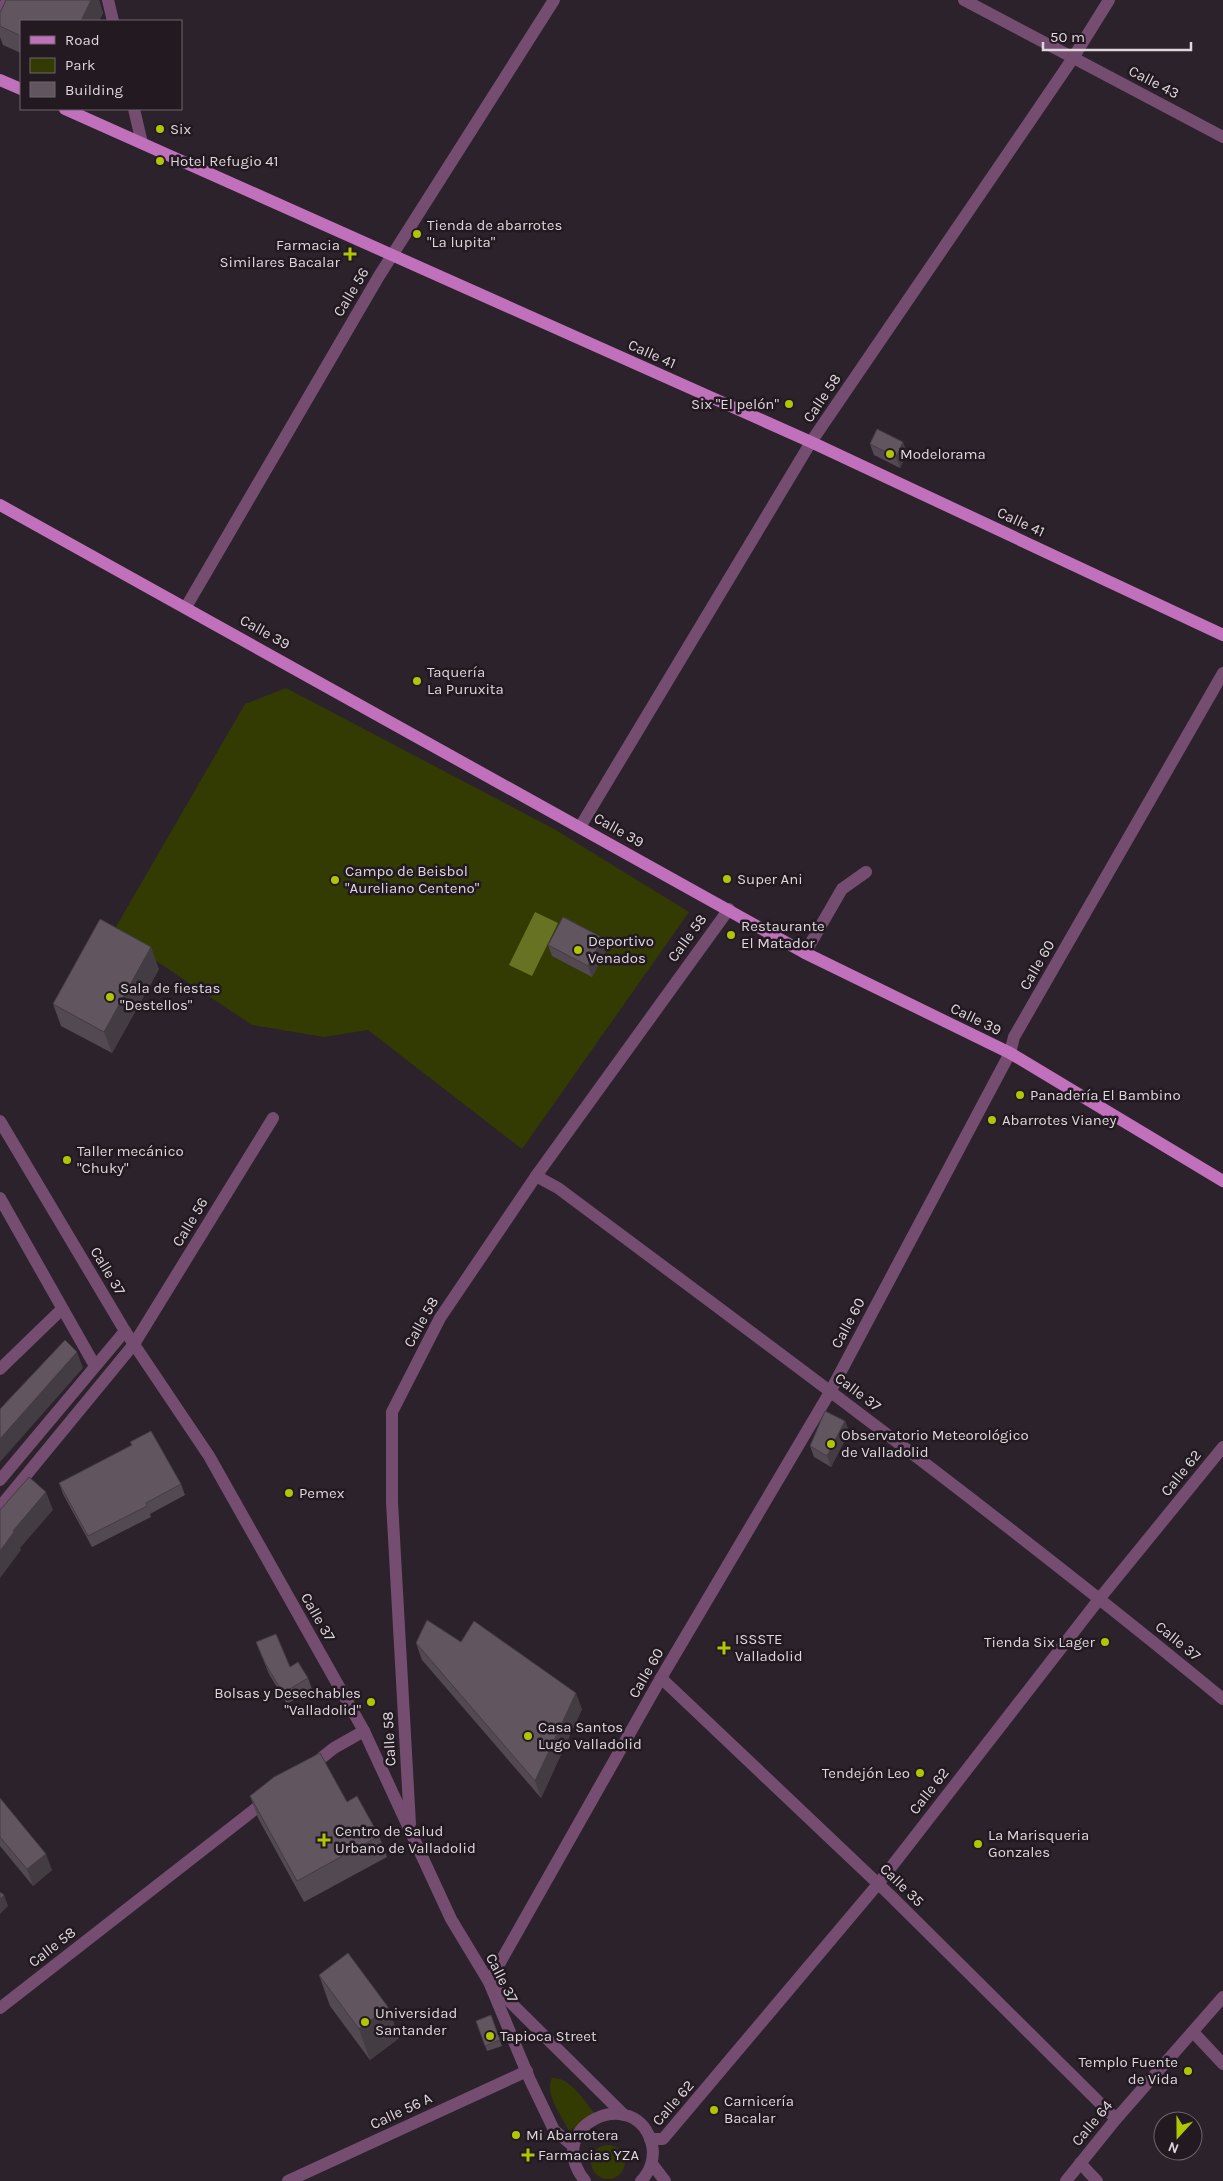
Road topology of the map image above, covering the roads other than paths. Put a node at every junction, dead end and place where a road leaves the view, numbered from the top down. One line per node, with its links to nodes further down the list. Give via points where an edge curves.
1 (8, 0): 6 (street)
2 (108, 0): 7 (street)
3 (554, 0): 15 (street, Calle 56)
4 (964, 0): 8 (street, Calle 43)
5 (1109, 0): 8 (street, Calle 58)
6 (0, 12)
7 (113, 20)
8 (1072, 58): 13 (street, Calle 43); 16 (street, Calle 58)
9 (0, 80): 10 (main road)
10 (20, 89)
11 (67, 110): 14 (main road, Calle 41)
12 (134, 110): 14 (street)
13 (1223, 136)
14 (142, 143): 15 (main road, Calle 41)
15 (393, 256): 16 (main road, Calle 41); 18 (street, Calle 56)
16 (811, 442): 19 (main road, Calle 41); 21 (street, Calle 58)
17 (0, 505): 18 (main road, Calle 39)
18 (186, 607): 21 (main road, Calle 39)
19 (1223, 635)
20 (1223, 672): 25 (street, Calle 60, via 1014,1037)
21 (580, 827): 23 (main road, Calle 39)
22 (866, 872): 24 (street, via 842,890)
23 (729, 908): 24 (main road, Calle 39); 28 (street, Calle 58)
24 (805, 953): 25 (main road, Calle 39)
25 (1010, 1054): 29 (main road, Calle 39); 36 (street, Calle 60)
26 (272, 1118): 33 (street, Calle 56)
27 (0, 1121): 32 (street, Calle 37)
28 (536, 1176): 36 (street, Calle 37, via 558,1188); 47 (street, Calle 58, via 440,1318 392,1412 392,1502)
29 (1223, 1181)
30 (0, 1198): 31 (street)
31 (61, 1310): 34 (street); 35 (street)
32 (125, 1331): 33 (street, Calle 37); 34 (street)
33 (134, 1344): 40 (street, Calle 56); 44 (street, Calle 37, via 209,1456)
34 (95, 1366): 38 (street)
35 (0, 1369)
36 (830, 1392): 41 (street, Calle 37); 42 (street, Calle 60)
37 (1223, 1447): 41 (street, Calle 62)
38 (4, 1465): 39 (street)
39 (0, 1480)
40 (0, 1508)
41 (1100, 1598): 43 (street, Calle 37); 48 (street, Calle 62)
42 (661, 1678): 48 (street, Calle 35); 49 (street, Calle 60)
43 (1223, 1699)
44 (364, 1731): 45 (street, Calle 58, via 334,1748); 47 (street, Calle 37)
45 (303, 1772)
46 (280, 1790): 51 (street, Calle 58)
47 (410, 1832): 49 (street, Calle 37, via 451,1919)
48 (878, 1884): 56 (street, Calle 35); 57 (street, Calle 62, via 664,2139)
49 (489, 1982): 54 (street, Calle 37); 55 (street)
50 (1223, 1997): 52 (street, Calle 64)
51 (0, 2008)
52 (1193, 2032): 53 (street); 56 (street, Calle 64)
53 (1223, 2064)
54 (527, 2071): 58 (street, Calle 37, via 554,2130); 61 (street, Calle 56 A)
55 (624, 2115): 57 (street, via 640,2124); 58 (street, via 611,2113 586,2123)
56 (1116, 2119): 59 (street, Calle 64)
57 (650, 2138): 60 (street)
58 (574, 2146): 62 (street, via 573,2160)
59 (1080, 2163): 65 (street, Calle 64); 66 (street)
60 (652, 2164): 63 (street); 64 (street)
61 (288, 2181)
62 (585, 2181)
63 (641, 2181)
64 (665, 2181)
65 (1066, 2181)
66 (1097, 2181)

